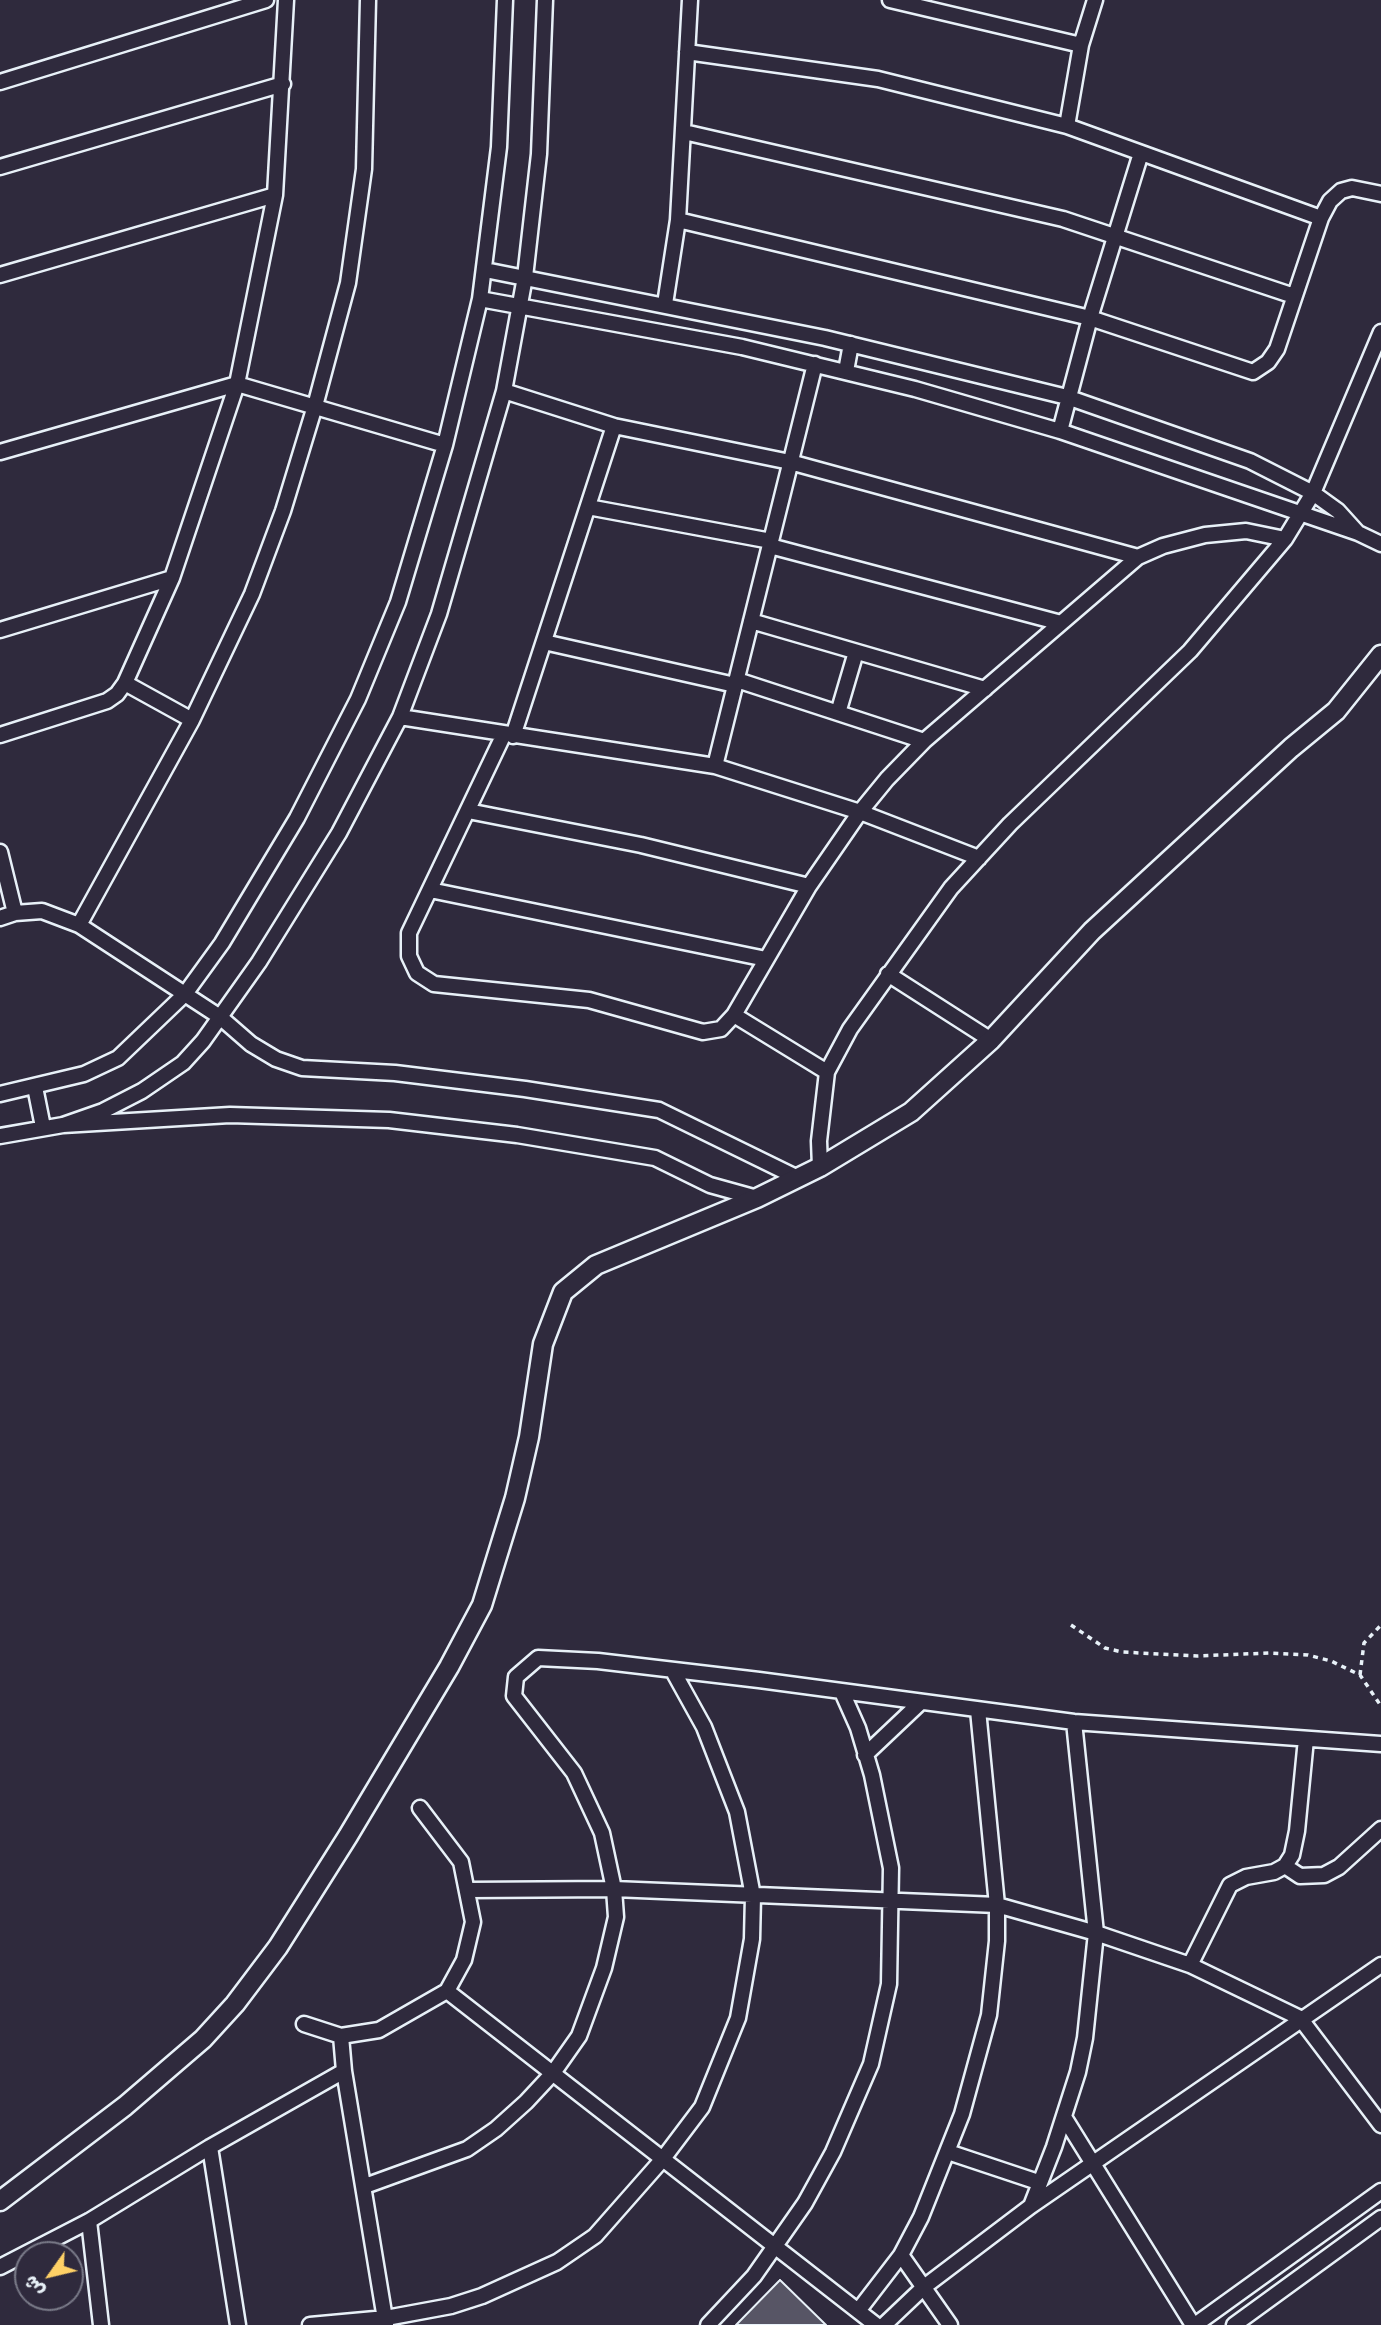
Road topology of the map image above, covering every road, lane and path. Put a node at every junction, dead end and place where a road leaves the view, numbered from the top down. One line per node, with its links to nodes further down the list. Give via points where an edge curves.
1 (266, 0): 11 (street)
2 (286, 0): 12 (street)
3 (368, 0): 37 (street, via 364,169 348,283)
4 (505, 0): 22 (street, via 499,146)
5 (545, 0): 24 (street, via 539,153)
6 (690, 0): 10 (street)
7 (890, 0): 9 (street)
8 (1095, 0): 9 (street)
9 (1081, 45): 13 (street)
10 (687, 52): 13 (street, via 878,79); 14 (street)
11 (0, 82)
12 (283, 84): 16 (street); 18 (street)
13 (1067, 126): 15 (street)
14 (684, 132): 20 (street); 21 (street, via 1063,219)
15 (1141, 153): 19 (street); 21 (street)
16 (0, 167)
17 (1381, 194): 19 (street, via 1352,188 1341,191)
18 (275, 195): 23 (street); 34 (street)
19 (1321, 218): 25 (street)
20 (678, 220): 28 (street); 29 (street)
21 (1116, 237): 25 (street); 29 (street)
22 (485, 270): 24 (street); 26 (street)
23 (0, 275)
24 (525, 277): 27 (street); 28 (street)
25 (1294, 296): 29 (street, via 1277,348 1268,362 1253,372)
26 (480, 299): 27 (street); 40 (street)
27 (521, 304): 32 (street); 35 (street)
28 (665, 304): 31 (street)
29 (1090, 318): 36 (street)
30 (1381, 332): 43 (street)
31 (851, 344): 33 (street); 36 (street)
32 (815, 364): 33 (street); 42 (street)
33 (846, 371): 39 (street)
34 (237, 384): 37 (street); 41 (street); 51 (street)
35 (504, 391): 38 (street); 62 (street, via 439,614)
36 (1068, 397): 39 (street); 43 (street, via 1238,457)
37 (315, 406): 40 (street); 63 (street, via 252,594)
38 (614, 426): 42 (street); 44 (street)
39 (1060, 432): 45 (street)
40 (445, 445): 79 (street, via 398,602 358,699 290,829 222,943)
41 (0, 452)
42 (790, 462): 48 (street); 50 (street)
43 (1313, 493): 45 (street); 46 (street)
44 (588, 506): 48 (street); 55 (street)
45 (1303, 514): 46 (street); 47 (street)
46 (1358, 533): 49 (street)
47 (1285, 539): 50 (street, via 1246,531 1205,535 1163,545); 71 (street, via 1190,651)
48 (770, 544): 52 (street); 53 (street)
49 (1381, 544)
50 (1138, 557): 53 (street)
51 (172, 578): 54 (street); 59 (street)
52 (751, 621): 56 (street); 58 (street)
53 (1061, 623): 60 (street)
54 (0, 630)
55 (544, 642): 58 (street); 65 (street)
56 (856, 652): 60 (street); 61 (street)
57 (1381, 655): 82 (street, via 1336,711 1092,931)
58 (736, 682): 61 (street); 67 (street)
59 (125, 683): 63 (street); 64 (street, via 107,701)
60 (985, 689): 66 (street)
61 (838, 713): 66 (street)
62 (400, 717): 65 (street); 81 (street, via 339,833)
63 (192, 720): 76 (street)
64 (0, 735)
65 (509, 735): 67 (street); 68 (street)
66 (924, 741): 69 (street)
67 (715, 766): 69 (street)
68 (468, 811): 72 (street, via 641,845); 73 (street)
69 (860, 812): 71 (street); 72 (street)
70 (0, 852): 74 (street)
71 (979, 858): 78 (street, via 951,888)
72 (809, 886): 77 (street)
73 (430, 890): 77 (street); 80 (street, via 409,933 408,947 417,973 434,984 589,1000 703,1032 721,1029)
74 (15, 913): 75 (street); 76 (street, via 53,913)
75 (0, 918)
76 (79, 925): 79 (street)
77 (766, 959): 80 (street)
78 (888, 974): 82 (street); 83 (street)
79 (185, 993): 81 (street); 84 (street, via 118,1058 84,1074)
80 (734, 1015): 83 (street)
81 (220, 1017): 86 (street, via 183,1063 142,1091); 90 (street, via 251,1044 302,1068 395,1073 659,1111)
82 (991, 1040): 89 (street, via 911,1112)
83 (827, 1072): 89 (street)
84 (35, 1087): 85 (street); 87 (street)
85 (0, 1094)
86 (64, 1125): 87 (street); 91 (street, via 230,1115 389,1120 655,1158 710,1185)
87 (43, 1127): 88 (street)
88 (0, 1136)
89 (820, 1167): 90 (street)
90 (798, 1178): 91 (street)
91 (757, 1198): 130 (street, via 596,1265 563,1292 543,1344 515,1498 482,1605 348,1836 278,1947 203,2039 125,2106)
92 (1071, 1625): 95 (path, via 1105,1648 1122,1652 1308,1655)
93 (1381, 1625): 95 (path, via 1364,1643)
94 (673, 1671): 96 (street); 107 (street, via 550,1657 538,1658 516,1677 519,1704 575,1773 602,1833); 109 (street, via 704,1727 737,1812)
95 (1360, 1675): 98 (path)
96 (842, 1692): 97 (street); 103 (street)
97 (921, 1702): 99 (street); 103 (street)
98 (1381, 1706)
99 (978, 1710): 100 (street); 111 (street)
100 (1074, 1722): 101 (street); 112 (street)
101 (1306, 1739): 102 (street); 106 (street, via 1297,1831)
102 (1381, 1744)
103 (865, 1755): 110 (street, via 891,1868)
104 (420, 1808): 108 (street, via 461,1861)
105 (1381, 1829): 106 (street, via 1331,1872 1312,1878)
106 (1285, 1866): 113 (street, via 1230,1885)
107 (614, 1889): 108 (street); 109 (street); 120 (street, via 616,1917 604,1968 579,2036)
108 (469, 1890): 115 (street, via 474,1922 464,1960)
109 (753, 1896): 110 (street); 125 (street, via 752,1939 738,2018 702,2107)
110 (891, 1901): 111 (street); 134 (street, via 889,1984 871,2064 833,2152)
111 (997, 1905): 112 (street); 124 (street, via 989,2015)
112 (1096, 1933): 113 (street); 121 (street, via 1086,2038)
113 (1190, 1965): 116 (street)
114 (1381, 1965): 116 (street)
115 (447, 1991): 118 (street, via 379,2030); 120 (street)
116 (1300, 2018): 122 (street); 126 (street)
117 (304, 2024): 118 (street)
118 (341, 2036): 119 (street)
119 (344, 2071): 123 (street); 128 (street)
120 (552, 2073): 125 (street); 128 (street, via 496,2129 467,2149)
121 (1064, 2117): 126 (street); 127 (street)
122 (1381, 2125)
123 (210, 2147): 133 (street); 141 (street)
124 (948, 2152): 127 (street); 135 (street)
125 (662, 2160): 134 (street); 139 (street, via 594,2236 557,2262 482,2296)
126 (1093, 2166): 131 (street); 147 (street)
127 (1038, 2182): 131 (street)
128 (365, 2186): 139 (street)
129 (1381, 2191): 147 (street)
130 (0, 2201)
131 (1031, 2206): 137 (street)
132 (1381, 2218): 148 (street)
133 (89, 2221): 136 (street); 140 (street)
134 (774, 2247): 138 (street); 143 (street, via 754,2277)
135 (901, 2255): 137 (street); 138 (street)
136 (0, 2267)
137 (924, 2287): 145 (street); 146 (street)
138 (858, 2311): 144 (street)
139 (386, 2321): 142 (street)
140 (101, 2325)
141 (238, 2325)
142 (310, 2325)
143 (708, 2325)
144 (876, 2325)
145 (884, 2325)
146 (950, 2325)
147 (1194, 2325)
148 (1234, 2325)

